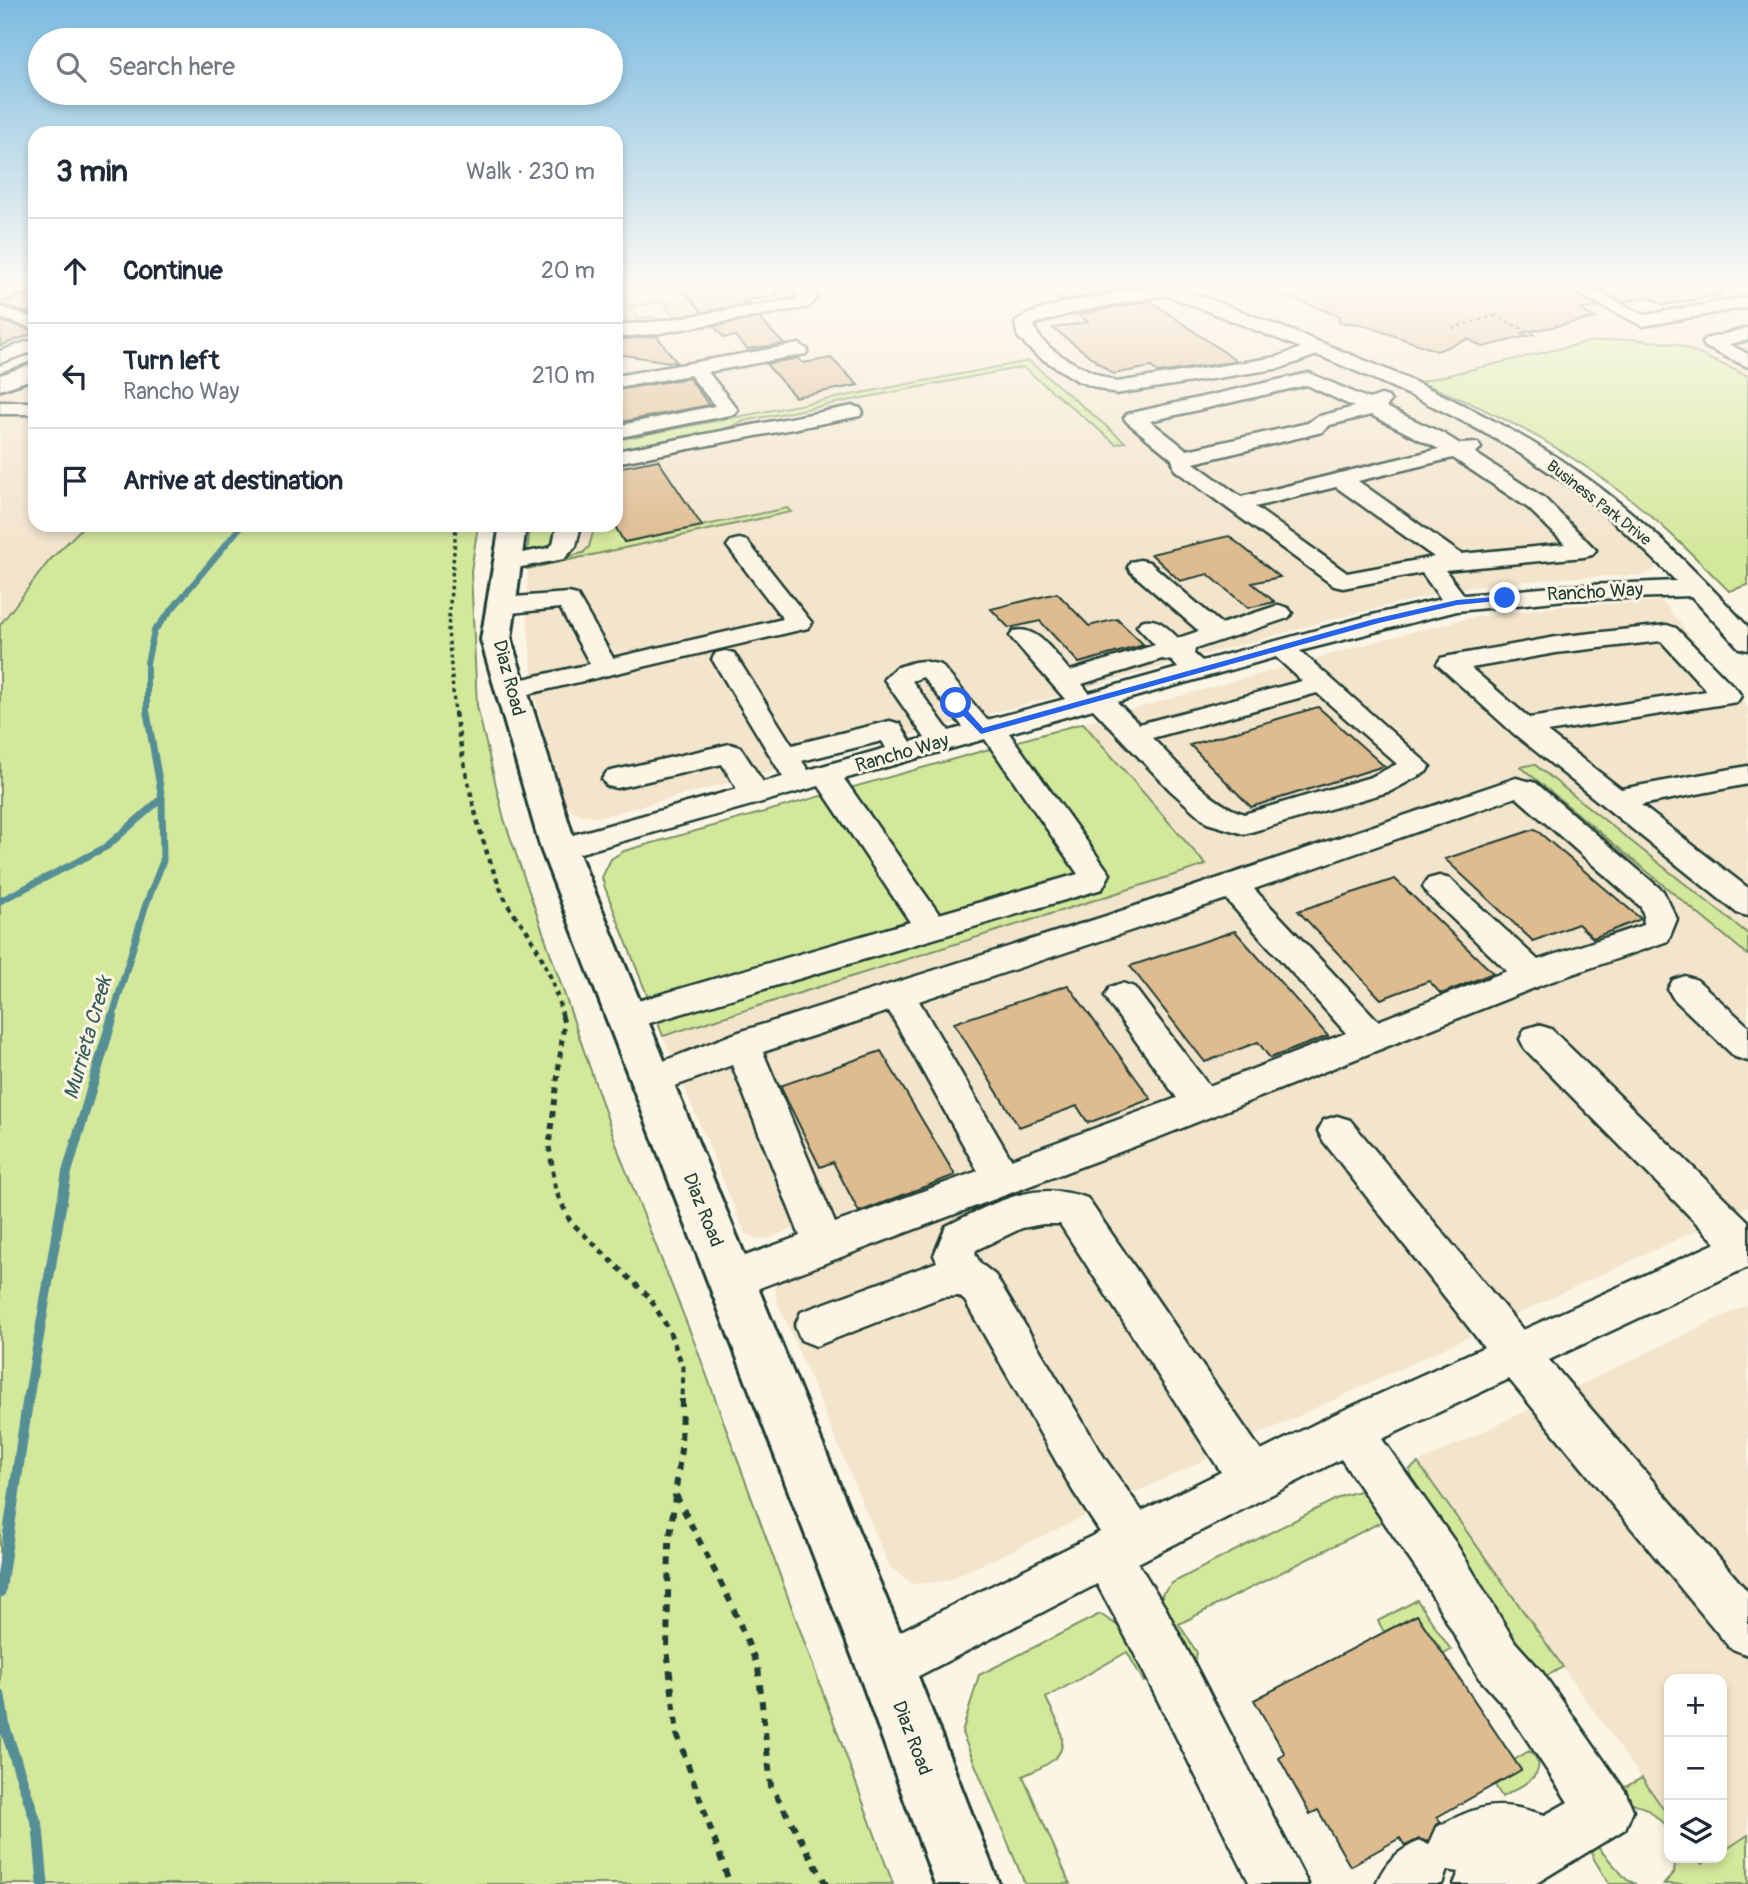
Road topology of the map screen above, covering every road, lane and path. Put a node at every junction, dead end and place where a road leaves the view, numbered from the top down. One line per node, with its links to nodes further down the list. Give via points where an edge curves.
1 (673, 372): 7 (street)
2 (698, 372): 14 (street, via 728,410)
3 (1077, 372): 4 (street, via 1115,388)
4 (1218, 372)
5 (1369, 372): 9 (street, Business Park Drive)
6 (28, 373): 8 (main road)
7 (623, 381)
8 (0, 383)
9 (1408, 389): 10 (street); 15 (street, Business Park Drive)
10 (1371, 405): 16 (street); 18 (street, via 1315,428); 18 (street, via 1309,380 1134,418)
11 (0, 408): 12 (street)
12 (28, 408)
13 (853, 412): 17 (street, via 705,446)
14 (623, 431)
15 (1510, 440): 16 (street); 29 (street, Business Park Drive, via 1558,467 1642,534)
16 (1458, 451): 19 (street); 25 (street, via 1536,503 1584,550)
17 (623, 456)
18 (1183, 457): 20 (street, via 1183,465)
19 (1340, 479): 20 (street); 25 (street)
20 (1239, 504): 27 (street, via 1343,581)
21 (456, 532): 83 (path, via 449,630 455,713 467,775 485,845 508,905 552,976 564,1023 549,1146 556,1191 570,1221 649,1297 668,1328 683,1367)
22 (512, 532): 26 (main road, Diaz Road)
23 (567, 532): 26 (street, via 556,554)
24 (739, 546): 42 (street, via 799,623)
25 (1456, 562): 27 (street)
26 (506, 563): 32 (main road, Diaz Road)
27 (1428, 565): 31 (street)
28 (1140, 567): 35 (street)
29 (1699, 588): 30 (street, Rancho Way); 37 (street, Business Park Drive)
30 (1505, 598): 31 (street, Rancho Way); 38 (street)
31 (1457, 603): 39 (street, Rancho Way)
32 (501, 606): 42 (street, via 568,600); 44 (main road, Diaz Road, via 496,640)
33 (1279, 614): 35 (street)
34 (1150, 626): 41 (street)
35 (1217, 634): 41 (street, via 1182,645)
36 (1023, 636): 45 (street)
37 (1748, 642)
38 (1556, 645): 46 (street, via 1450,664); 46 (street, via 1667,633 1727,696)
39 (1281, 648): 41 (street, Rancho Way); 43 (street)
40 (725, 659): 51 (street)
41 (1189, 664): 45 (street, Rancho Way); 45 (street, via 1161,651 1075,675)
42 (606, 669): 44 (street)
43 (1321, 684): 49 (street); 49 (street, via 1416,766 1381,784 1244,824 1218,816)
44 (511, 690): 57 (main road, Diaz Road)
45 (1083, 695): 47 (street, Rancho Way); 49 (street)
46 (1523, 727): 56 (street)
47 (986, 730): 48 (street, Rancho Way); 48 (street, via 928,668 900,676 897,679); 61 (street, via 1096,876)
48 (934, 731): 50 (street, Rancho Way)
49 (1134, 734)
50 (904, 753): 51 (street, via 890,730); 53 (street, Rancho Way)
51 (784, 756): 53 (street)
52 (1748, 775): 56 (street)
53 (814, 778): 55 (street, Rancho Way); 61 (street)
54 (617, 779): 55 (street, via 730,753)
55 (755, 794): 57 (street, Rancho Way)
56 (1615, 800): 60 (street)
57 (559, 849): 66 (main road, Diaz Road)
58 (1232, 885): 62 (street, via 1516,787 1526,790 1652,899 1663,921 1656,933); 64 (street); 67 (street)
59 (1439, 887): 62 (street)
60 (1748, 905)
61 (931, 928): 66 (street)
62 (1532, 975): 67 (street)
63 (1685, 989): 70 (street)
64 (898, 995): 69 (street); 74 (street)
65 (1122, 996): 72 (street)
66 (626, 1017): 71 (main road, Diaz Road)
67 (1372, 1038): 72 (street)
68 (1538, 1039): 76 (street)
69 (742, 1046): 71 (street); 75 (street)
70 (1748, 1047)
71 (652, 1081): 78 (main road, Diaz Road)
72 (1202, 1104): 74 (street)
73 (1336, 1130): 80 (street)
74 (1002, 1179): 75 (street)
75 (824, 1245): 78 (street)
76 (1748, 1248): 80 (street)
77 (966, 1277): 79 (street, via 941,1279); 82 (street, via 954,1255 960,1238 1029,1207 1056,1205 1073,1210); 84 (street, via 980,1288 1089,1475)
78 (730, 1280): 86 (main road, Diaz Road)
79 (817, 1326)
80 (1517, 1354): 81 (street); 85 (street)
81 (1349, 1431): 82 (street); 87 (street, via 1438,1559 1497,1660 1524,1690 1606,1810 1549,1844 1498,1830 1479,1833)
82 (1253, 1480): 84 (street)
83 (675, 1494): 88 (path, via 667,1649 677,1734); 89 (path, via 758,1667 771,1786)
84 (1120, 1547): 86 (street); 91 (street, via 1147,1625)
85 (1748, 1630)
86 (885, 1666): 90 (main road, Diaz Road)
87 (1440, 1871)
88 (730, 1884)
89 (825, 1884)
90 (967, 1884)
91 (1280, 1884)

